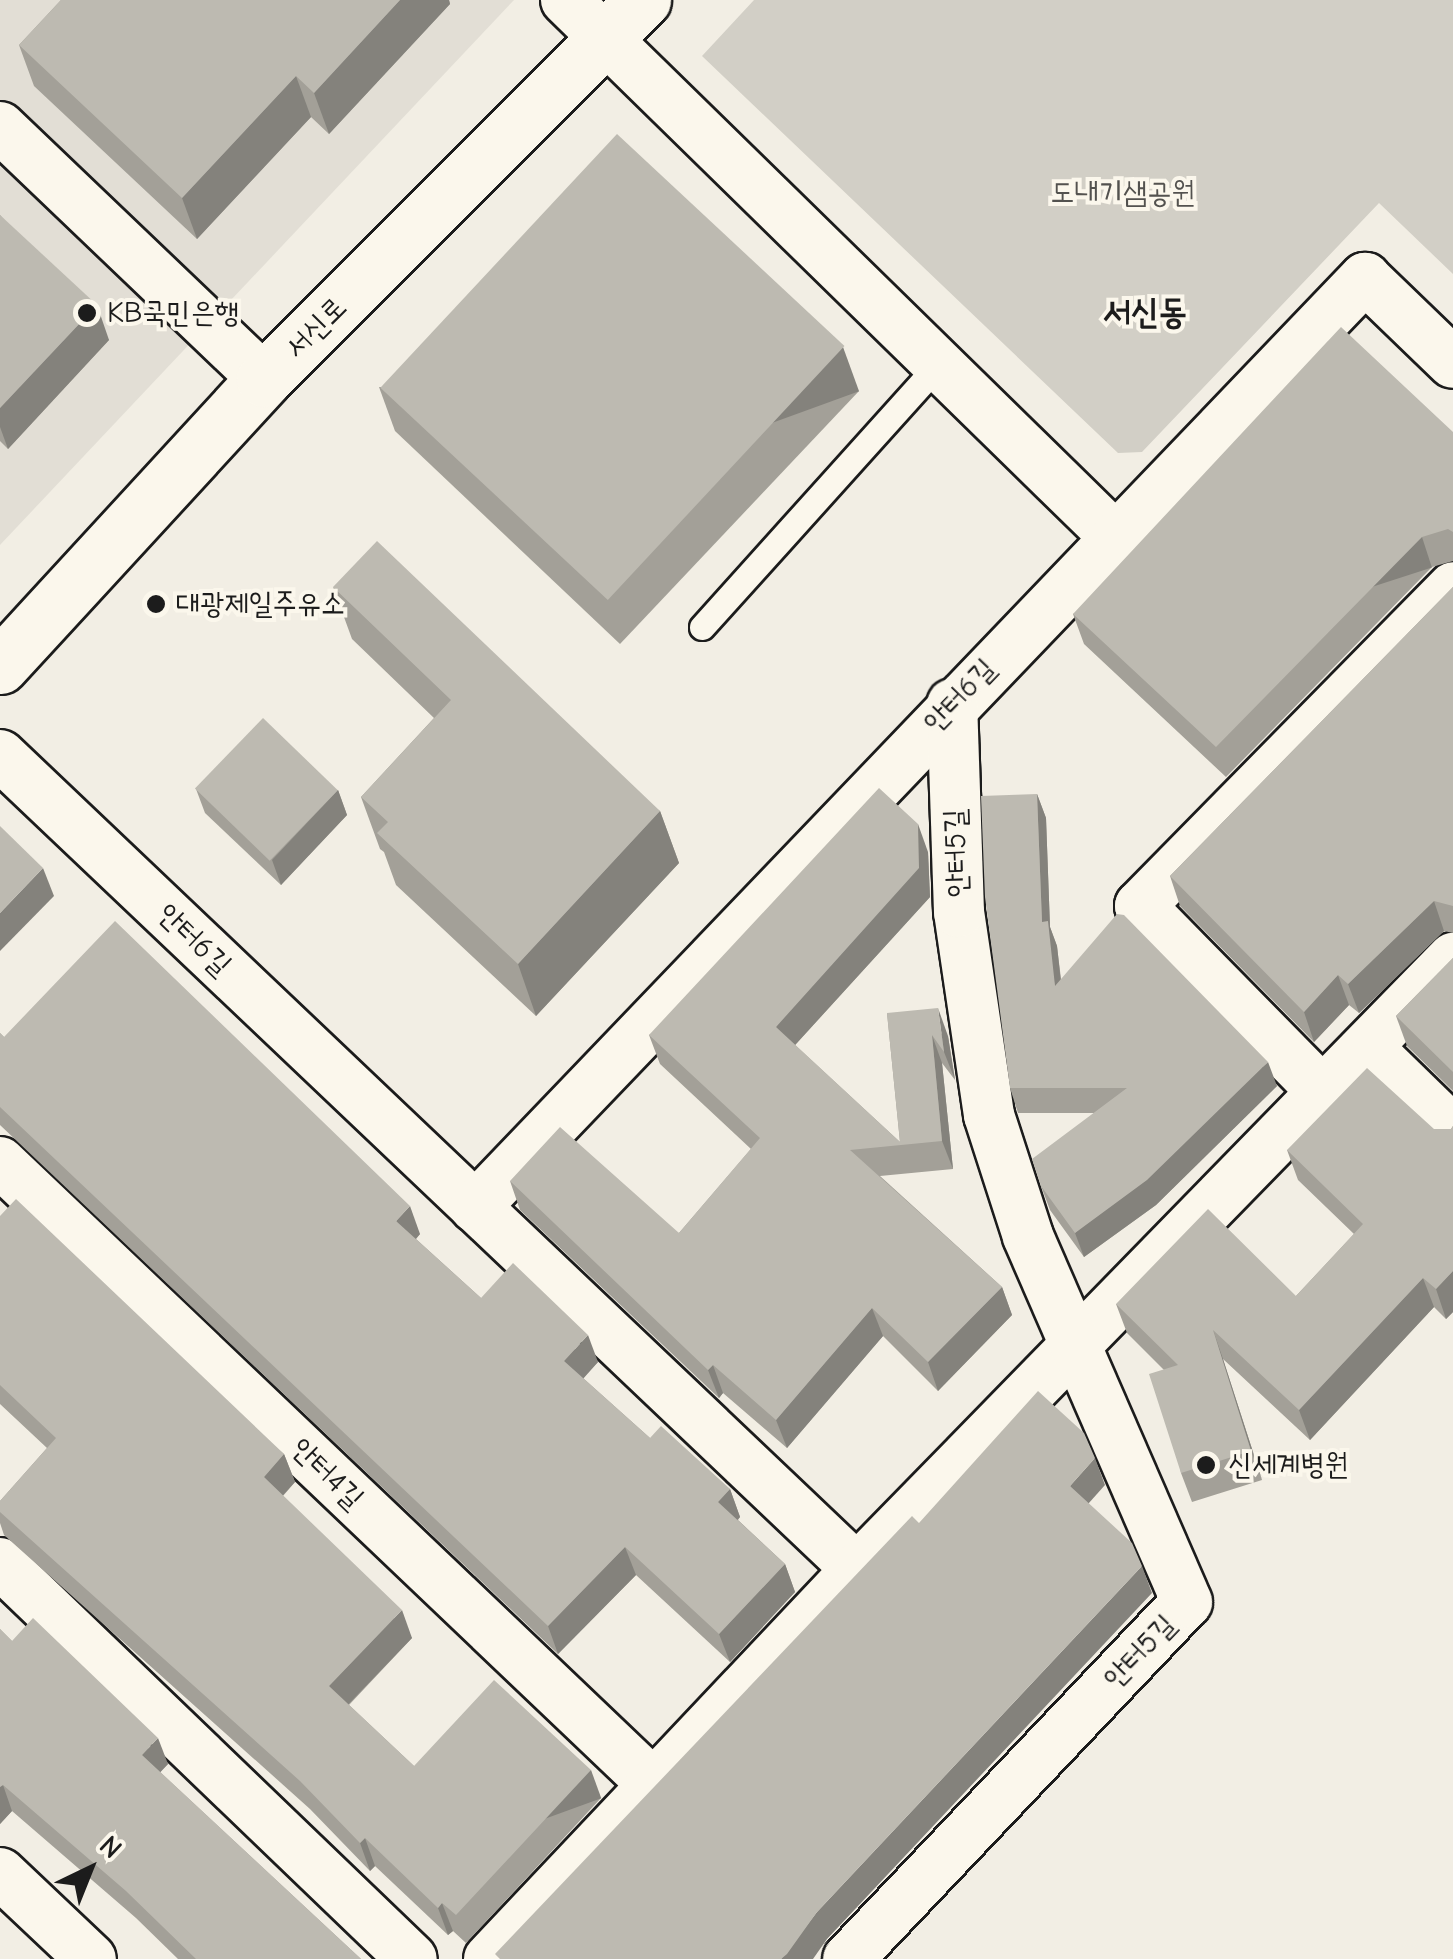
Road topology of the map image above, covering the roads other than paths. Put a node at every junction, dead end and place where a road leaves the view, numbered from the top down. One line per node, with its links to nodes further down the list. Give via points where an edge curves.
1 (566, 0): 2 (street)
2 (625, 19): 5 (street); 6 (street, 서신로)
3 (0, 127): 6 (street)
4 (1453, 363): 7 (street, 안터6길, via 1365,278)
5 (939, 364): 7 (street); 9 (lane)
6 (264, 380): 10 (street, 서신로)
7 (1116, 538): 11 (street, 안터6길)
8 (1453, 586): 15 (street, via 1140,906)
9 (702, 628)
10 (0, 666)
11 (952, 704): 18 (street, 안터6길); 19 (street, 안터5길, via 959,912 988,1115 1028,1236)
12 (0, 755): 18 (street, 안터6길)
13 (1453, 958): 14 (street)
14 (1367, 1046): 15 (street); 16 (street)
15 (1323, 1092): 19 (street)
16 (1453, 1131)
17 (0, 1162): 22 (street, 안터4길)
18 (475, 1207): 21 (street, 안터6길)
19 (1077, 1342): 21 (street); 27 (street, 안터5길, via 1142,1510 1187,1602)
20 (0, 1563): 25 (street)
21 (857, 1569): 22 (street)
22 (654, 1785): 26 (street)
23 (0, 1873): 24 (street)
24 (91, 1959)
25 (412, 1959)
26 (489, 1959)
27 (848, 1959)

